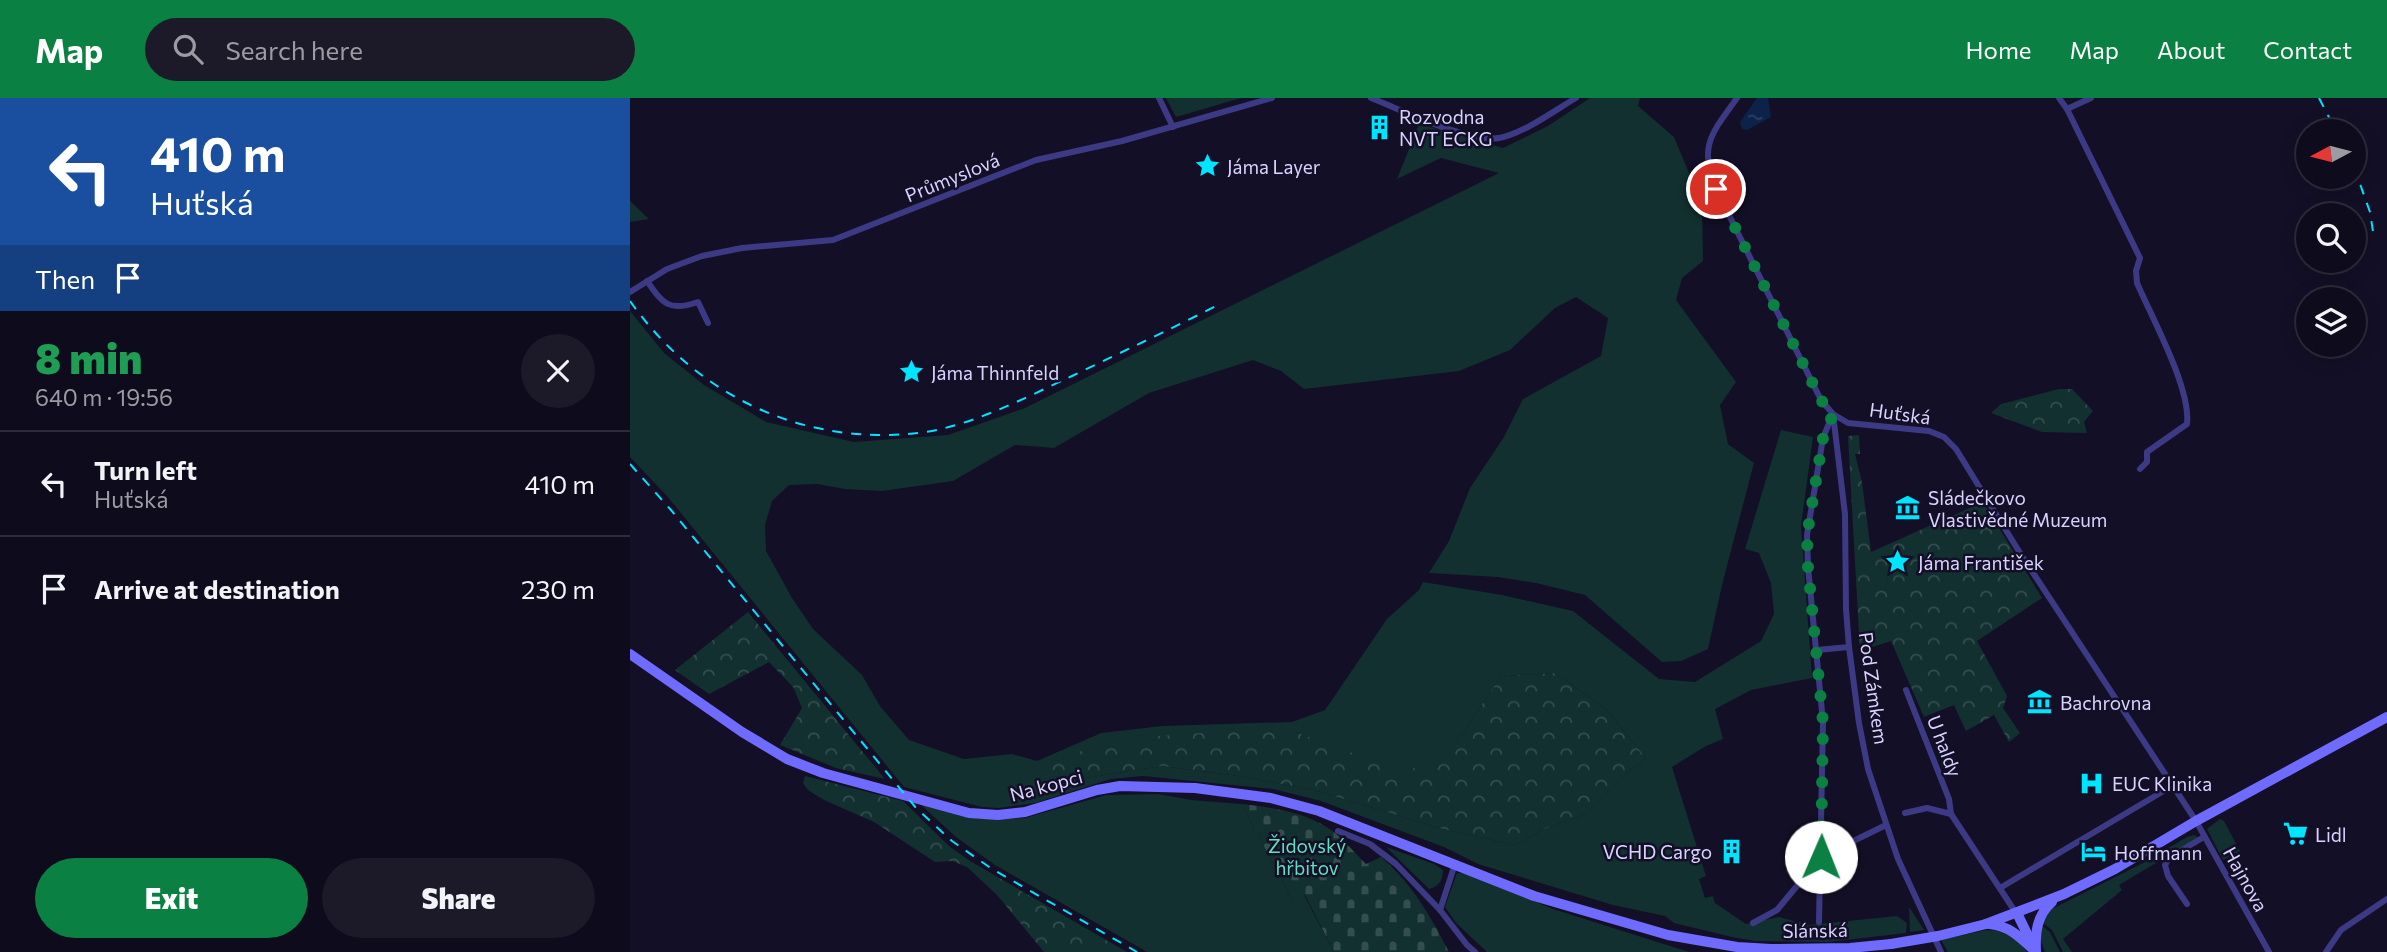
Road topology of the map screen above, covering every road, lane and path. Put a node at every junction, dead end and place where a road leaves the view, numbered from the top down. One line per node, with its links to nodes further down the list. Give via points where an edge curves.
1 (1159, 98): 10 (street)
2 (1272, 98): 8 (street, Průmyslová)
3 (1371, 98): 4 (street, via 1488,139 1511,134)
4 (1576, 98)
5 (1737, 98): 14 (street, via 1712,136 1708,167 1821,400)
6 (2059, 98): 9 (street)
7 (2091, 98): 9 (street)
8 (1258, 100): 10 (street, Průmyslová)
9 (2067, 109): 15 (street, via 2140,258 2137,283 2188,405 2187,424 2147,452 2147,462)
10 (1172, 127): 11 (street, Průmyslová, via 1027,163 833,240 716,252)
11 (647, 281): 12 (street, Průmyslová); 13 (street, via 672,307 698,302)
12 (630, 292)
13 (708, 323)
14 (1833, 414): 16 (street, Pod Zámkem, via 1845,514); 17 (street, via 1823,438 1807,535); 21 (street, Huťská, via 1848,423 1929,431 1956,449)
15 (2140, 469)
16 (1849, 647): 17 (street); 25 (street, Pod Zámkem, via 1868,769)
17 (1817, 650): 28 (street, via 1823,722)
18 (630, 654): 29 (main road, Na kopci, via 786,759 969,813 1025,812 1121,786 1195,788 1271,798 1319,811)
19 (1906, 690): 23 (street, U haldy)
20 (2387, 717): 24 (main road, Slánská)
21 (2172, 786): 24 (street, Huťská); 30 (street)
22 (1905, 813): 23 (street, via 1927,808)
23 (1951, 814): 30 (street)
24 (2196, 821): 27 (street, Hajnova); 31 (main road, Slánská)
25 (1886, 825): 28 (street, Slánská); 40 (street, Pod Zámkem)
26 (1338, 831): 34 (street, via 1370,844 1396,864)
27 (2204, 836): 33 (street, via 2165,865); 42 (street, Hajnova)
28 (1821, 857): 36 (street); 37 (street, Slánská, via 1777,910)
29 (1455, 864): 34 (street); 38 (main road, Slánská, bridge, via 1534,896 1684,939 1737,947 1850,948)
30 (2000, 888): 35 (street)
31 (2061, 895): 35 (main road, Slánská); 41 (main road, via 2043,910)
32 (2387, 899): 43 (street, via 2342,930)
33 (2187, 904)
34 (1440, 910): 39 (street)
35 (2017, 913): 38 (main road, Slánská); 41 (main road)
36 (1819, 922)
37 (1753, 923)
38 (1986, 924): 41 (main road, via 2002,925)
39 (1475, 952)
40 (1941, 952)
41 (2036, 952)
42 (2269, 952)
43 (2326, 952)

